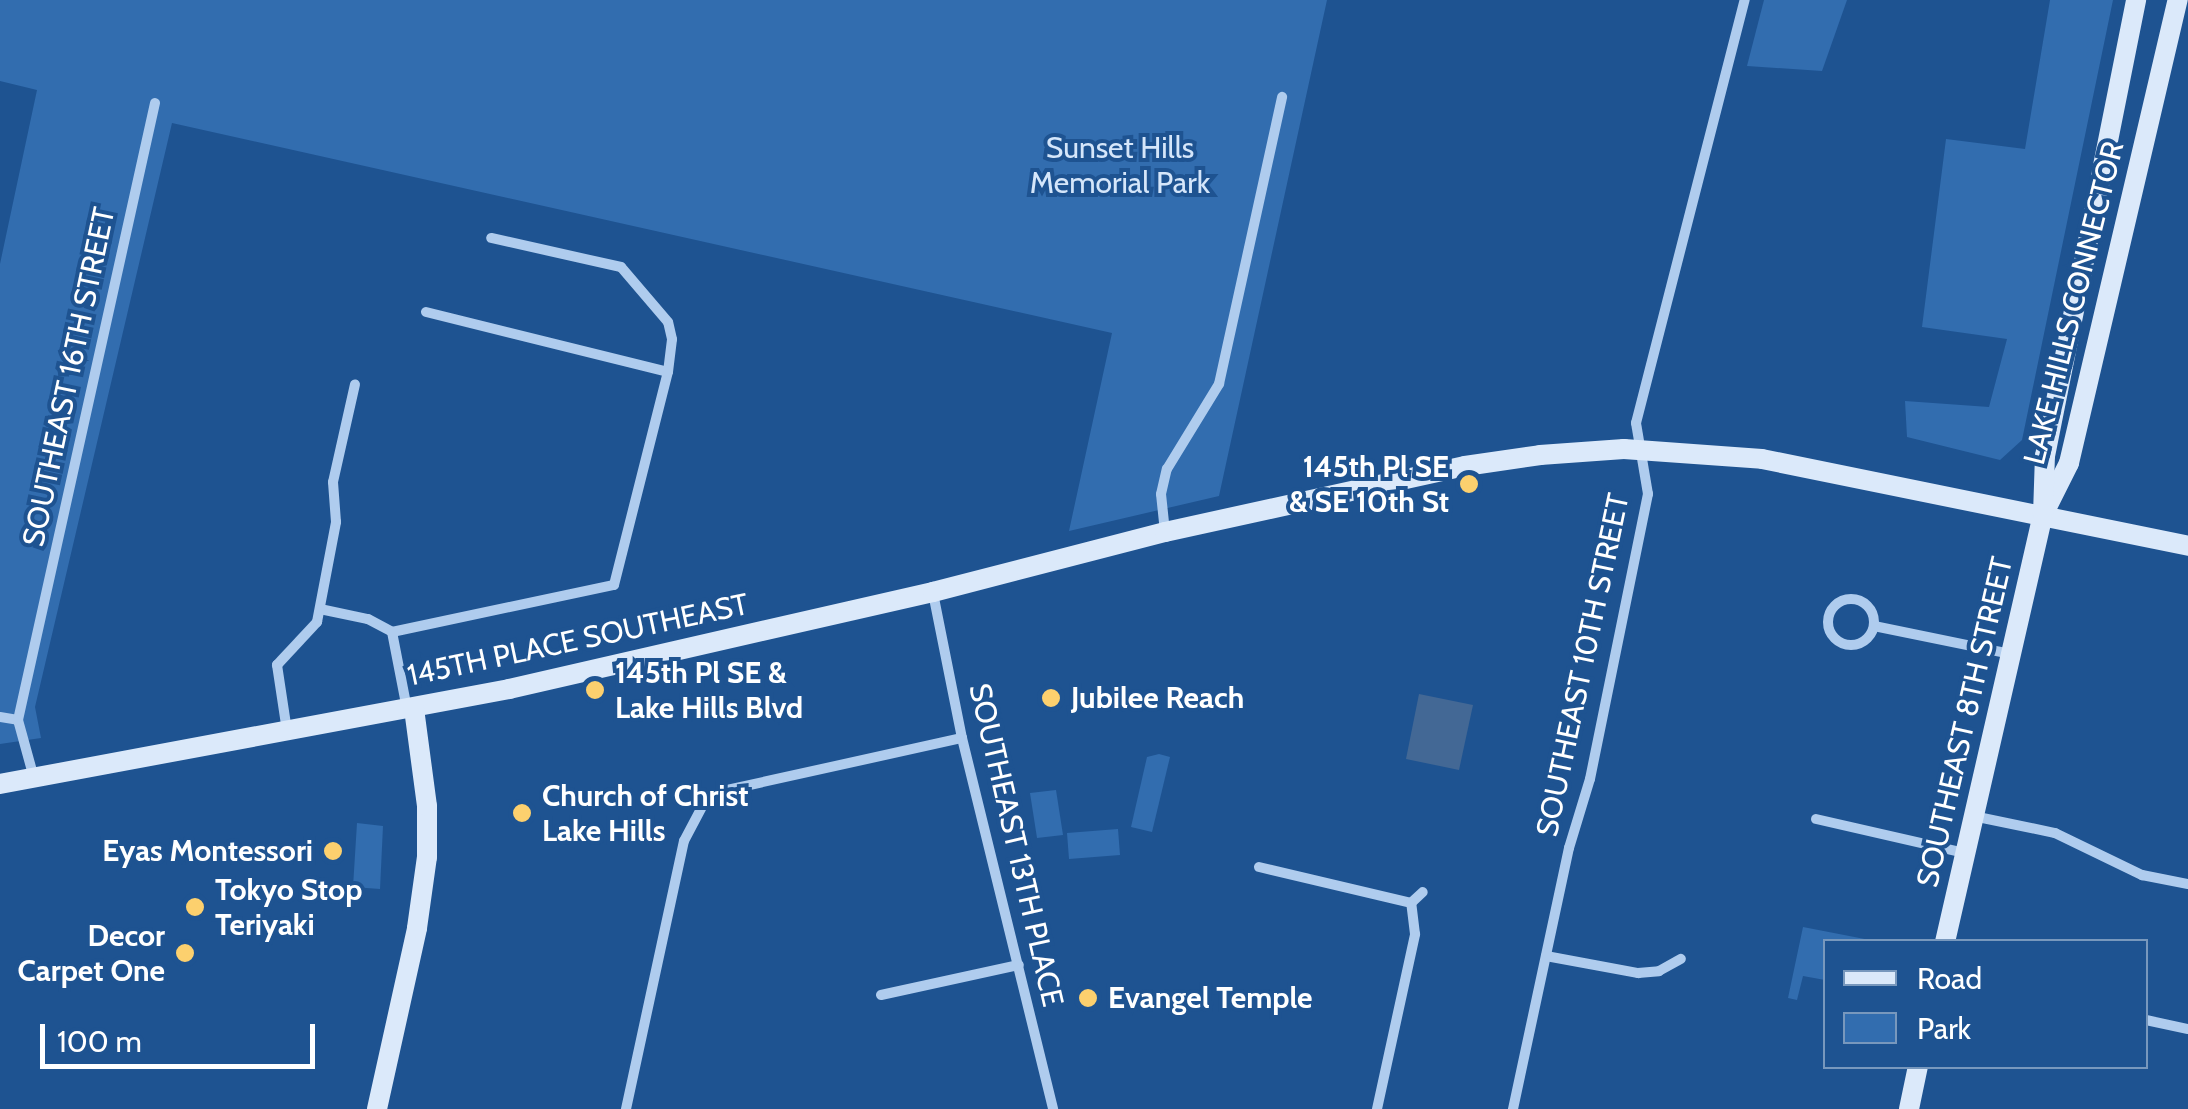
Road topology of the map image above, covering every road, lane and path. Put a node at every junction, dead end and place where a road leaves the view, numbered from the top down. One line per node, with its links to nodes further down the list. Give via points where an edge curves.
1 (1745, 0): 10 (street, SOUTHEAST 10TH STREET, via 1636,422)
2 (2136, 0): 11 (street, LAKE HILLS CONNECTOR, via 2045,456)
3 (2178, 0): 11 (street, LAKE HILLS CONNECTOR, via 2069,464)
4 (1282, 97): 12 (street, via 1220,384 1166,469)
5 (154, 103): 21 (street, SOUTHEAST 16TH STREET)
6 (491, 238): 8 (street, via 621,268 668,322)
7 (426, 312): 8 (street)
8 (668, 372): 17 (street, via 614,585)
9 (355, 384): 15 (street, via 333,482 336,522)
10 (1642, 450): 11 (street, 145TH PLACE SOUTHEAST, via 1762,459); 12 (street, 145TH PLACE SOUTHEAST, via 1477,464); 34 (street, SOUTHEAST 10TH STREET, via 1648,494)
11 (2042, 515): 13 (street, 145TH PLACE SOUTHEAST); 18 (street, SOUTHEAST 8TH STREET)
12 (1164, 532): 14 (street, 145TH PLACE SOUTHEAST)
13 (2188, 546)
14 (933, 592): 19 (street, 145TH PLACE SOUTHEAST); 23 (street, SOUTHEAST 13TH PLACE)
15 (320, 609): 17 (street, via 368,619); 22 (street, via 318,622 277,666)
16 (1874, 626): 16 (street, via 1872,610 1852,598 1836,604 1828,617 1830,633 1842,644 1858,644); 18 (street)
17 (392, 632): 19 (street)
18 (2010, 654): 26 (street, SOUTHEAST 8TH STREET)
19 (410, 708): 22 (street, 145TH PLACE SOUTHEAST); 41 (street, via 428,806 427,857)
20 (0, 717): 21 (street)
21 (18, 720): 24 (street)
22 (287, 732): 24 (street, 145TH PLACE SOUTHEAST)
23 (962, 738): 36 (street, SOUTHEAST 13TH PLACE); 42 (street, via 718,792 704,803 684,840)
24 (34, 778): 25 (street, 145TH PLACE SOUTHEAST)
25 (0, 784)
26 (1973, 816): 28 (street, SOUTHEAST 8TH STREET); 30 (street, via 2055,833 2142,875)
27 (1816, 819): 28 (street)
28 (1964, 853): 33 (street, SOUTHEAST 8TH STREET)
29 (1259, 867): 32 (street)
30 (2188, 884)
31 (1424, 892): 32 (street)
32 (1411, 903): 44 (street, via 1415,934)
33 (1946, 939)
34 (1546, 956): 35 (street, via 1638,973); 45 (street, SOUTHEAST 10TH STREET)
35 (1681, 959)
36 (1019, 964): 37 (street); 43 (street, SOUTHEAST 13TH PLACE)
37 (881, 996)
38 (2148, 1020): 39 (street)
39 (2188, 1028)
40 (1917, 1069): 46 (street)
41 (377, 1109)
42 (626, 1109)
43 (1053, 1109)
44 (1377, 1109)
45 (1512, 1109)
46 (1908, 1109)

